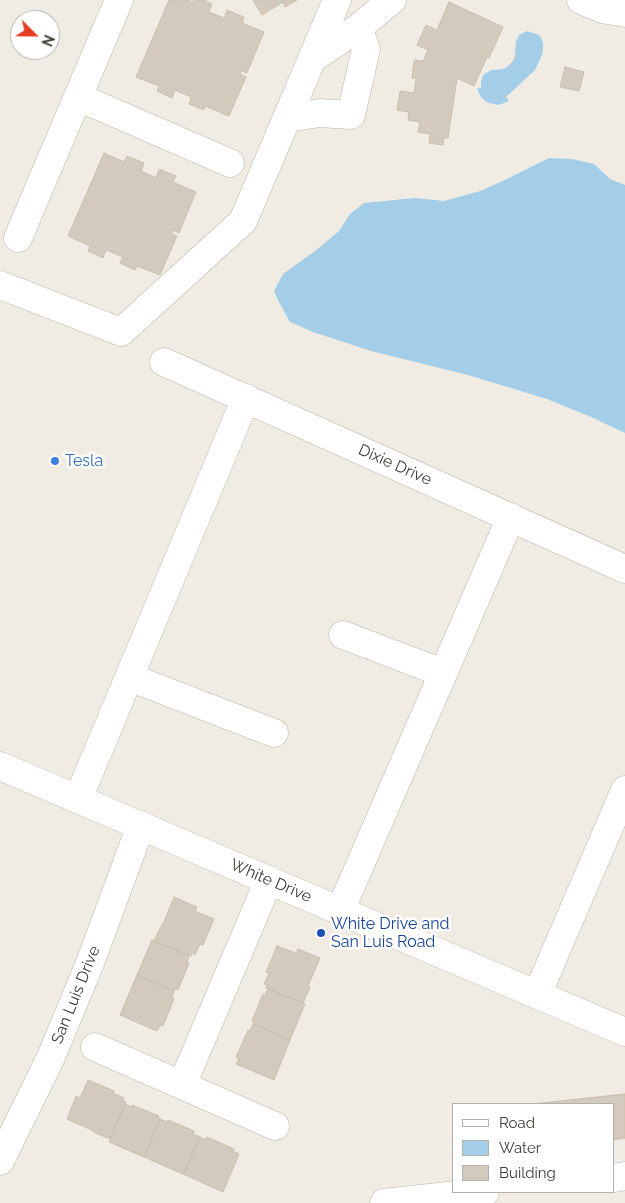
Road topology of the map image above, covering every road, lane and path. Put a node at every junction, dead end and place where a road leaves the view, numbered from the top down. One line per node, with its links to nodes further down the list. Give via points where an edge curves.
1 (119, 0): 8 (street)
2 (337, 0): 7 (street)
3 (392, 0): 6 (street)
4 (581, 0): 5 (street, via 602,9)
5 (625, 13)
6 (358, 28): 7 (street); 9 (street, via 366,48 351,114 320,113)
7 (312, 59): 9 (street)
8 (78, 97): 10 (street); 11 (street)
9 (287, 118): 12 (street, via 243,221 121,332)
10 (230, 163)
11 (18, 238)
12 (0, 285)
13 (164, 362): 14 (street, Dixie Drive)
14 (246, 398): 15 (street, Dixie Drive); 19 (street)
15 (510, 517): 16 (street, Dixie Drive); 18 (street)
16 (625, 569)
17 (343, 635): 18 (street)
18 (443, 673): 26 (street)
19 (129, 677): 20 (street); 23 (street)
20 (274, 733)
21 (0, 766): 23 (street, White Drive)
22 (625, 790): 27 (street)
23 (78, 799): 24 (street, White Drive)
24 (141, 826): 25 (street, White Drive); 32 (street, San Luis Drive, via 51,1057)
25 (269, 880): 26 (street, White Drive); 30 (street)
26 (340, 911): 27 (street, White Drive)
27 (537, 995): 28 (street, White Drive)
28 (625, 1032)
29 (95, 1047): 30 (street)
30 (182, 1085): 31 (street)
31 (275, 1126)
32 (0, 1161)
33 (476, 1193): 34 (street)
34 (384, 1203)

